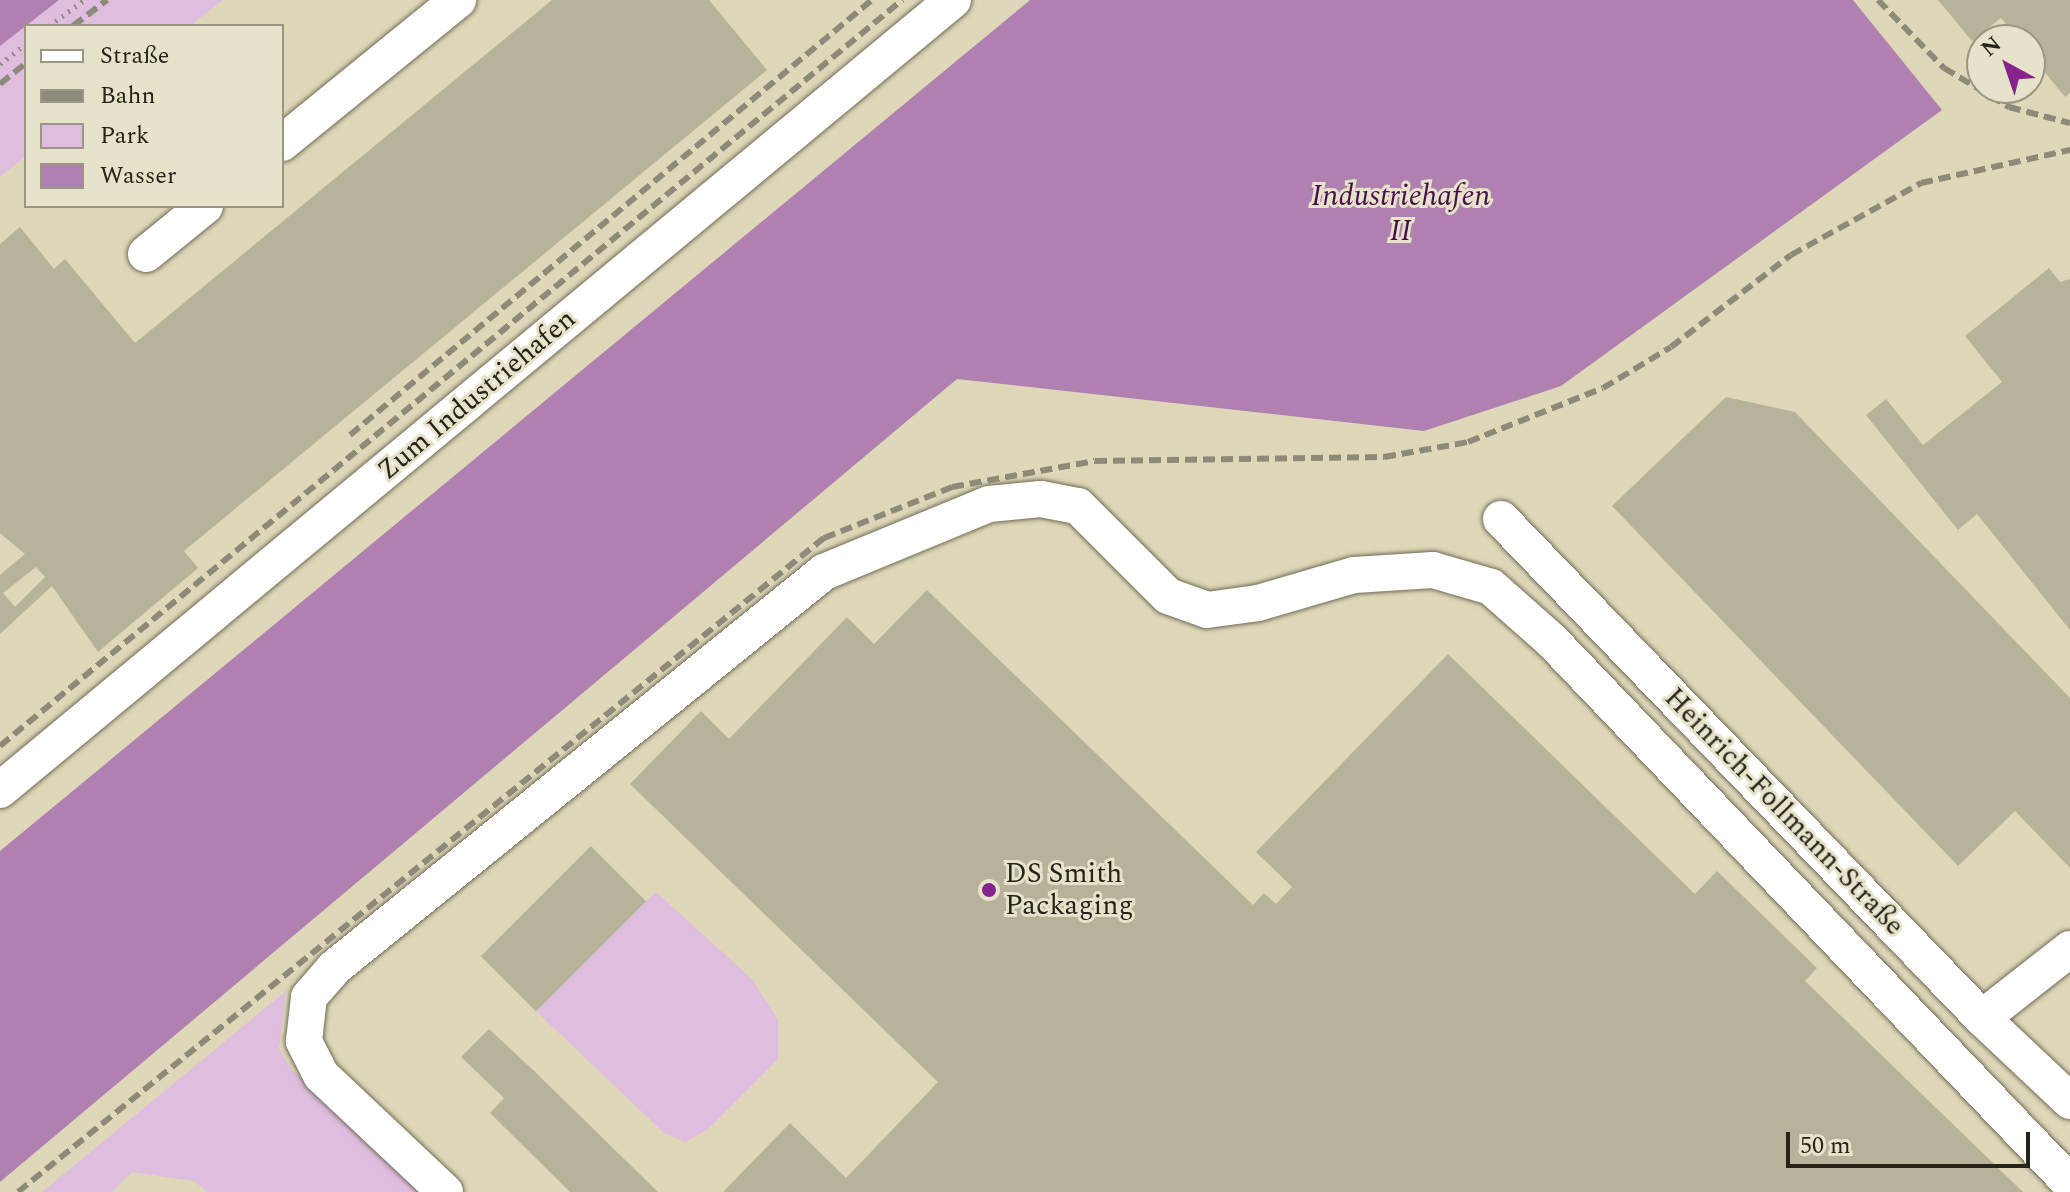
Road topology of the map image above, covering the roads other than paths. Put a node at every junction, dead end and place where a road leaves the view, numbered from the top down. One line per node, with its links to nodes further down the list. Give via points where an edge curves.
1 (458, 0): 3 (street)
2 (941, 4): 7 (street, Zum Industriehafen)
3 (284, 141)
4 (203, 208): 5 (street)
5 (146, 254)
6 (1501, 519): 9 (street, Heinrich-Follmann-Straße)
7 (0, 790)
8 (2070, 949): 9 (street)
9 (1982, 1018): 10 (street, Heinrich-Follmann-Straße)
10 (2070, 1101)
11 (2070, 1183): 12 (street, via 1552,641 1491,587 1433,570 1354,575 1258,603 1207,610 1168,596 1078,506 1041,499 989,504 824,572 345,959 309,997 304,1041 321,1075)
12 (445, 1192)

